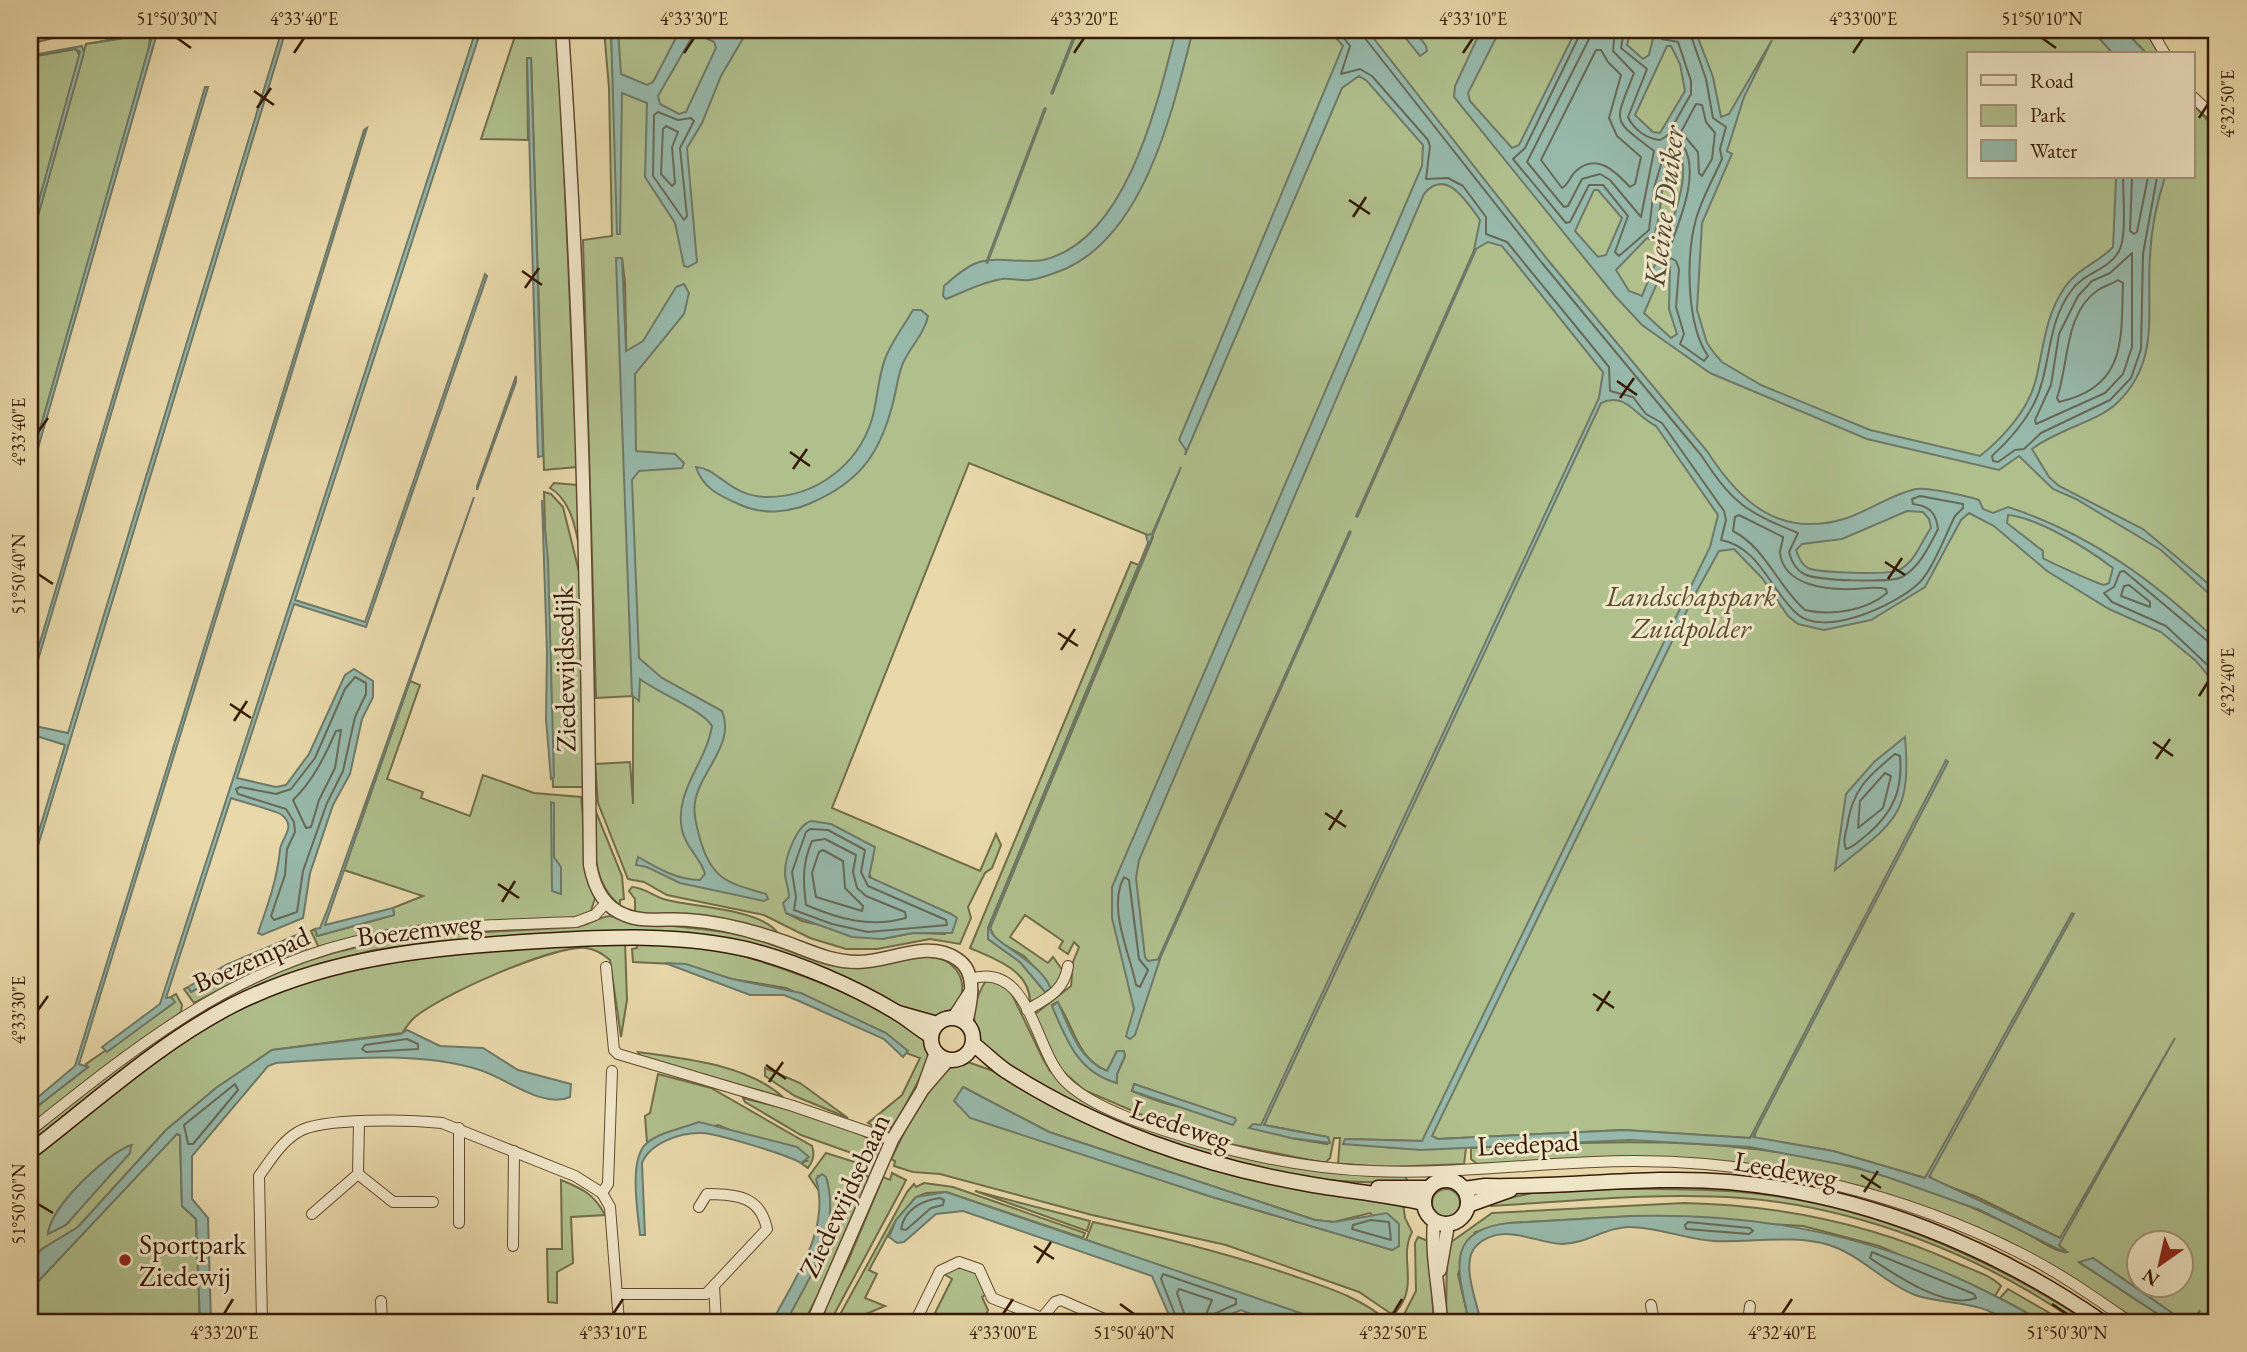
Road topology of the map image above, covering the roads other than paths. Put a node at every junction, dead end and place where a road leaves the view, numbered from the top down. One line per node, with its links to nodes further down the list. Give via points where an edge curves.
1 (562, 30): 6 (street, Ziedewijdsedijk, via 585,486 590,865 597,891)
2 (2151, 30): 3 (street)
3 (2164, 52)
4 (2194, 98): 5 (street)
5 (2217, 119)
6 (606, 903): 9 (street, via 635,918 726,926 837,961 879,961 915,952 942,952 959,960); 18 (street, Boezempad, via 595,915 576,922 390,935 352,942 275,968 191,1010)
7 (606, 967): 19 (street, via 618,1054)
8 (1068, 967): 10 (street, via 1066,981 1058,991)
9 (970, 985): 10 (street, Leedepad, via 993,975 1003,978); 11 (street)
10 (1027, 1010): 55 (street, Leedepad, via 1048,1058 1068,1084 1113,1109 1204,1142 1274,1159 1363,1170 1636,1161 1769,1172 1843,1186 1974,1231 2060,1275)
11 (960, 1020): 12 (main road); 13 (main road, via 973,1036)
12 (934, 1030): 14 (main road); 21 (main road, Boezemweg, via 801,968 701,940 604,937 406,951 307,974 229,1007 153,1056)
13 (970, 1049): 14 (main road); 26 (main road, Leedeweg, via 1094,1118 1168,1148 1227,1166)
14 (942, 1056): 19 (street, Ziedewijdsebaan)
15 (612, 1071): 27 (street, via 608,1184)
16 (359, 1123): 17 (street, via 421,1121); 22 (street); 43 (street, via 320,1124 298,1132 258,1176)
17 (459, 1128): 20 (street); 33 (street)
18 (30, 1130)
19 (892, 1140): 48 (street, Ziedewijdsebaan)
20 (514, 1151): 27 (street, via 575,1176); 35 (street)
21 (30, 1152)
22 (358, 1174): 28 (street, via 393,1202); 32 (street)
23 (1518, 1187): 25 (main road, Leedeweg); 30 (main road, Leedeweg); 54 (main road, Leedeweg, via 1728,1182 1867,1208 1940,1232 2015,1266)
24 (1429, 1188): 25 (main road, via 1447,1180); 26 (main road, Leedeweg); 29 (main road)
25 (1464, 1189): 30 (main road)
26 (1356, 1190): 29 (main road, Leedeweg)
27 (602, 1193): 37 (street, via 610,1206)
28 (433, 1202)
29 (1423, 1203): 34 (main road, via 1428,1215)
30 (1468, 1205): 34 (main road, via 1462,1218)
31 (699, 1206): 36 (street, via 707,1194 743,1196 764,1216 767,1229)
32 (312, 1214)
33 (459, 1223)
34 (1441, 1223): 51 (street, via 1432,1243)
35 (513, 1247)
36 (714, 1286): 37 (street, via 706,1294); 47 (street)
37 (618, 1294): 46 (street)
38 (381, 1301): 44 (street)
39 (1651, 1305): 52 (street)
40 (1750, 1306): 53 (street)
41 (452, 1320): 45 (street)
42 (1040, 1320): 49 (street, via 992,1298 979,1269 959,1262 940,1271); 50 (street, via 1061,1300)
43 (262, 1322)
44 (382, 1322)
45 (434, 1322)
46 (619, 1322)
47 (716, 1322)
48 (813, 1322)
49 (915, 1322)
50 (1111, 1322)
51 (1441, 1322)
52 (1654, 1322)
53 (1748, 1322)
54 (2102, 1322)
55 (2130, 1322)

